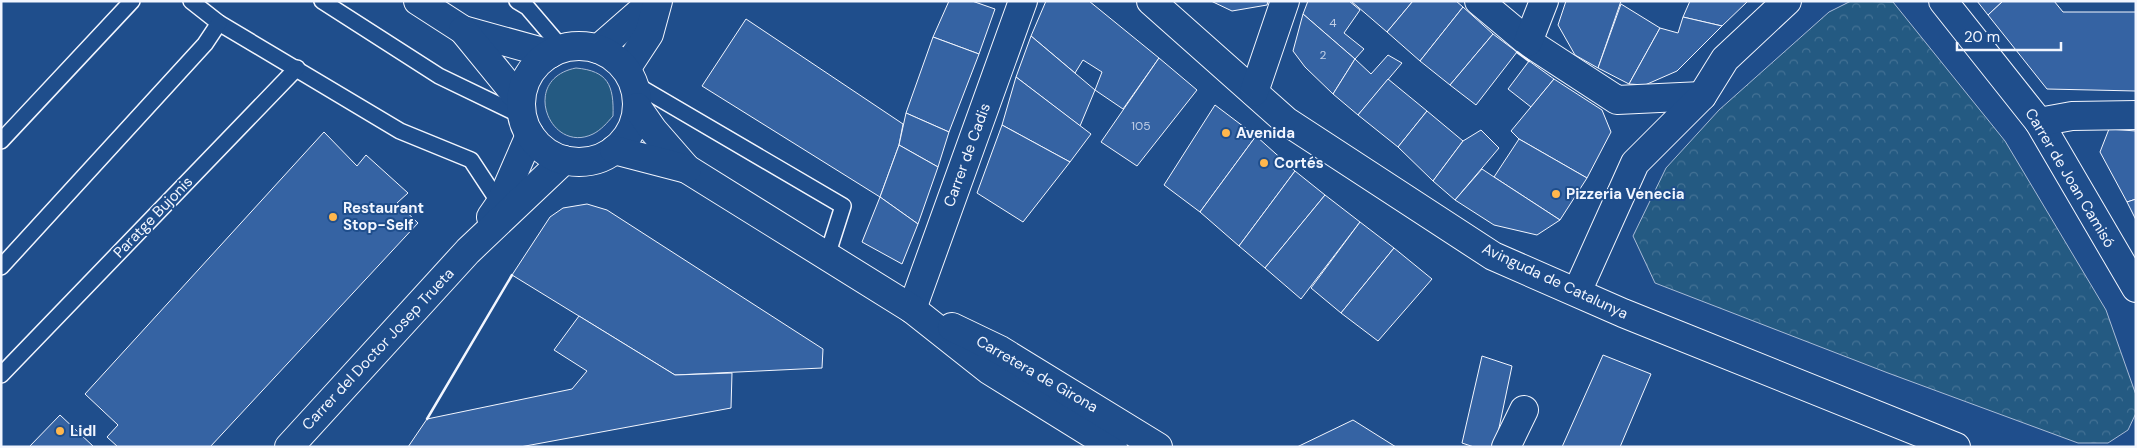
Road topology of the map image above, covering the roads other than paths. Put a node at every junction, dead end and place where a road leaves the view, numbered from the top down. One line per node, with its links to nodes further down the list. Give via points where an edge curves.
1 (191, 1): 15 (lane)
2 (322, 1): 25 (lane, via 439,76)
3 (418, 1): 16 (street)
4 (517, 1): 19 (lane, via 527,7)
5 (653, 1): 18 (street)
6 (658, 1): 21 (street)
7 (1023, 1): 37 (street, Carrer de Cadis)
8 (1151, 1): 22 (street, Avinguda de Catalunya)
9 (1285, 1): 22 (street)
10 (1479, 1): 17 (street)
11 (1544, 1): 17 (street)
12 (1787, 1): 23 (street, via 1725,59)
13 (1944, 1): 26 (street, Carrer de Joan Camisó)
14 (135, 2): 27 (lane)
15 (219, 22): 20 (lane); 34 (lane, via 205,44)
16 (463, 30): 19 (street); 25 (street)
17 (1528, 42): 23 (street, via 1618,100)
18 (598, 49): 19 (street, via 581,46); 21 (street, via 613,57)
19 (556, 51): 25 (street, via 530,74 524,88)
20 (297, 68): 31 (lane, via 400,131 471,160); 38 (lane, Paratge Bujonis)
21 (632, 86): 28 (street, via 631,132); 30 (street, Carretera de Girona, via 653,130); 33 (lane, via 843,206)
22 (1254, 92): 36 (street, Avinguda de Catalunya, via 1286,121 1493,256)
23 (1702, 96): 36 (street, via 1635,163)
24 (2136, 115): 26 (street, via 2072,116)
25 (525, 117): 29 (street, via 545,151); 31 (street, Carrer del Doctor Josep Trueta)
26 (2040, 122): 35 (street, Carrer de Joan Camisó)
27 (1, 141)
28 (614, 150): 29 (street, via 597,160); 30 (street, Carretera de Girona)
29 (564, 160): 32 (street, Carrer del Doctor Josep Trueta)
30 (687, 169): 33 (street, Carretera de Girona)
31 (500, 204): 32 (street, Carrer del Doctor Josep Trueta)
32 (468, 252): 40 (street, Carrer del Doctor Josep Trueta)
33 (827, 256): 37 (street, Carretera de Girona)
34 (1, 267)
35 (2136, 288)
36 (1577, 292): 44 (street, Avinguda de Catalunya)
37 (912, 309): 41 (street, Carretera de Girona, via 989,370); 42 (street, Carretera de Girona, via 1000,350)
38 (4, 366)
39 (1524, 410): 43 (street)
40 (289, 447)
41 (1113, 447)
42 (1158, 447)
43 (1506, 447)
44 (1956, 447)

